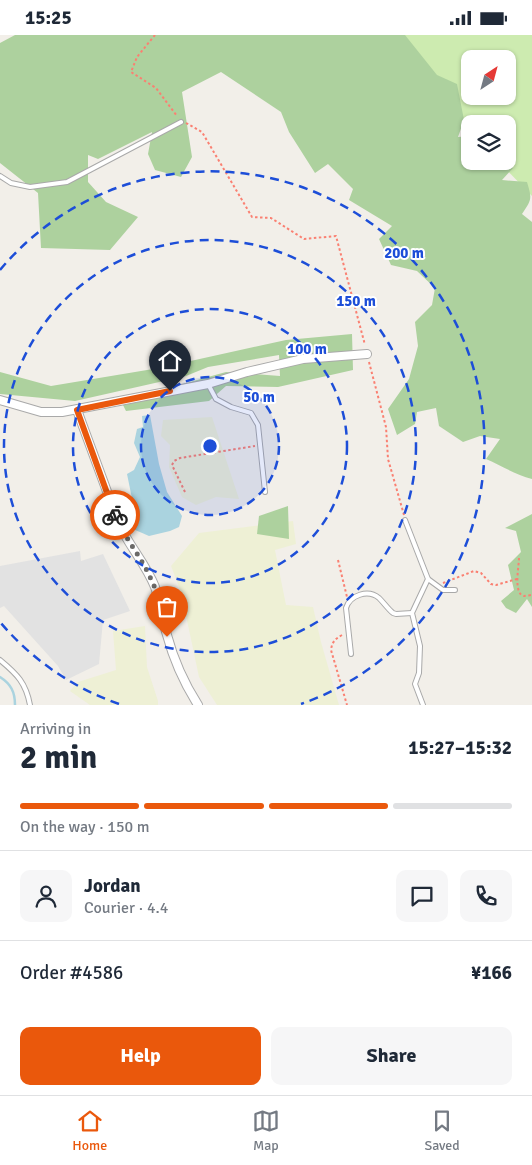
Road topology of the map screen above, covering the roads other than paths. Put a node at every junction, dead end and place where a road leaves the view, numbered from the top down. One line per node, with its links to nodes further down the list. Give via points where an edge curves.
1 (181, 122): 2 (lane, via 67,182 30,187 11,183)
2 (0, 176)
3 (367, 354): 4 (street, via 302,359)
4 (208, 384): 6 (street); 7 (lane, via 216,399 251,413 258,425)
5 (0, 400): 6 (street, via 41,412)
6 (77, 410): 15 (street, via 119,524 154,585 172,653)
7 (265, 492)
8 (406, 520): 9 (lane)
9 (428, 579): 10 (lane, via 443,590); 11 (lane)
10 (455, 590)
11 (412, 613): 12 (lane, via 393,613 374,595 354,596 346,608); 16 (lane, via 420,646 419,673 415,684)
12 (351, 654)
13 (0, 660): 14 (lane, via 25,685)
14 (30, 705)
15 (198, 705)
16 (423, 705)

